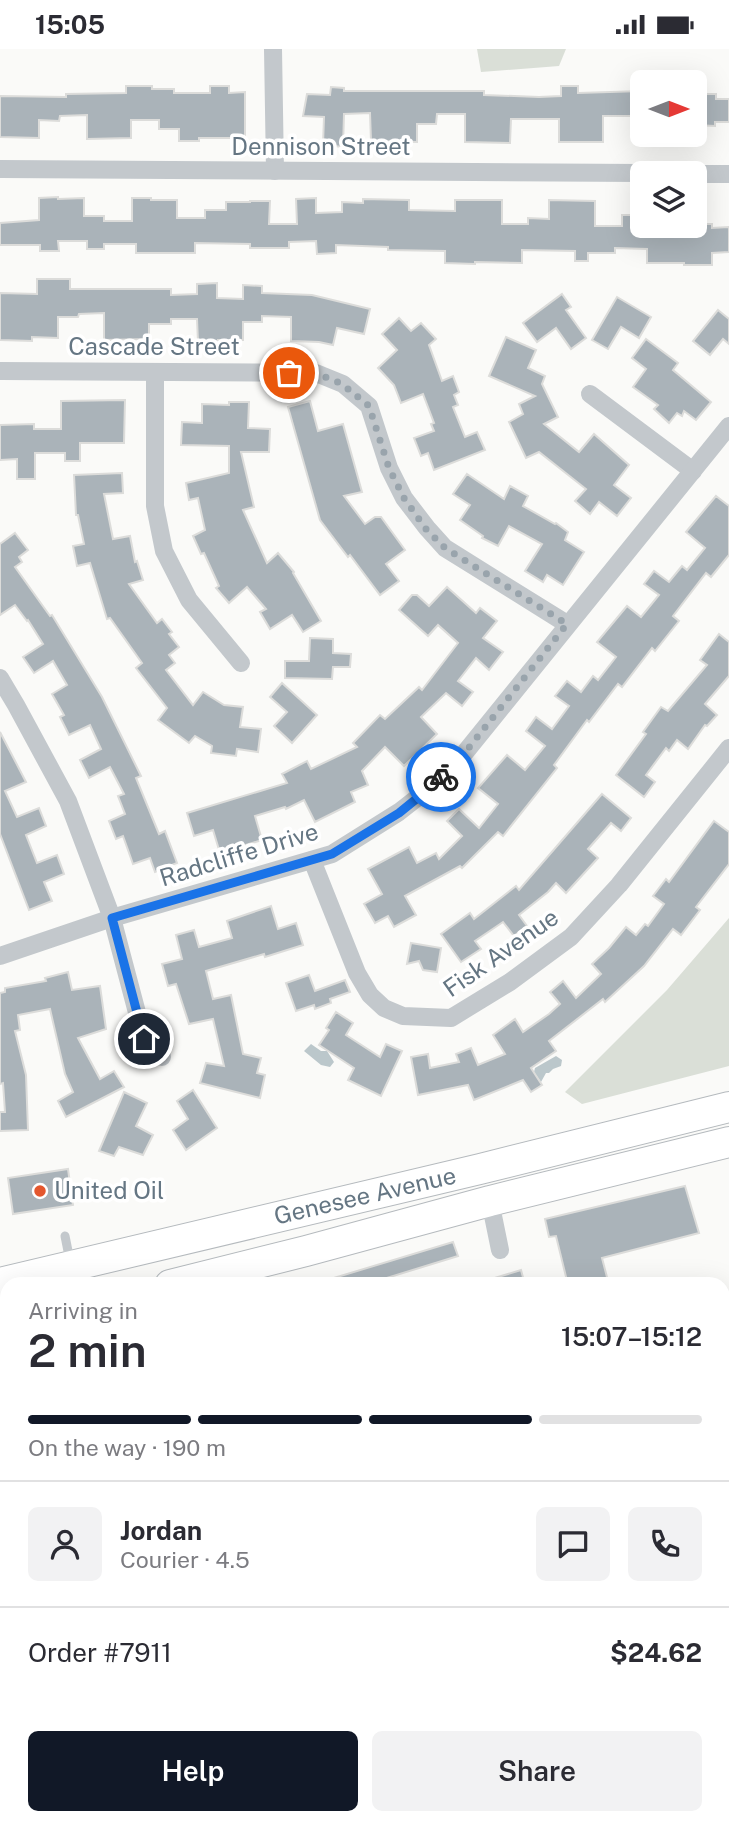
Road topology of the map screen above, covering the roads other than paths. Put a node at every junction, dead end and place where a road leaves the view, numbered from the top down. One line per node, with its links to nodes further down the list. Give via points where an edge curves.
1 (273, 49): 3 (street)
2 (0, 169): 3 (street, Dennison Street)
3 (275, 171): 4 (street, Dennison Street)
4 (630, 173)
5 (707, 174): 6 (street)
6 (729, 174)
7 (0, 371): 8 (street, Cascade Street)
8 (155, 372): 12 (street, Cascade Street, via 316,373 342,384 369,406 389,468 426,529 445,548); 13 (street, via 155,506 164,551 189,600)
9 (590, 394): 11 (street)
10 (729, 426): 11 (street, Radcliffe Drive)
11 (693, 471): 12 (street, Radcliffe Drive)
12 (567, 624): 16 (street, Radcliffe Drive, via 463,755 431,787 399,813 332,854)
13 (241, 663)
14 (0, 678): 17 (street, via 68,801)
15 (729, 748): 16 (street, Fisk Avenue, via 571,937 451,1018 403,1016 370,995)
16 (312, 860): 17 (street, Radcliffe Drive)
17 (112, 918): 18 (street, Radcliffe Drive); 19 (street, via 144,1039)
18 (0, 956)
19 (162, 1057)
20 (729, 1107): 25 (main road, Genesee Avenue)
21 (729, 1142): 22 (main road, Genesee Avenue)
22 (490, 1201): 24 (street); 27 (main road, Genesee Avenue)
23 (65, 1236): 25 (lane)
24 (500, 1250)
25 (71, 1266): 26 (main road, Genesee Avenue)
26 (25, 1277)
27 (200, 1277)

